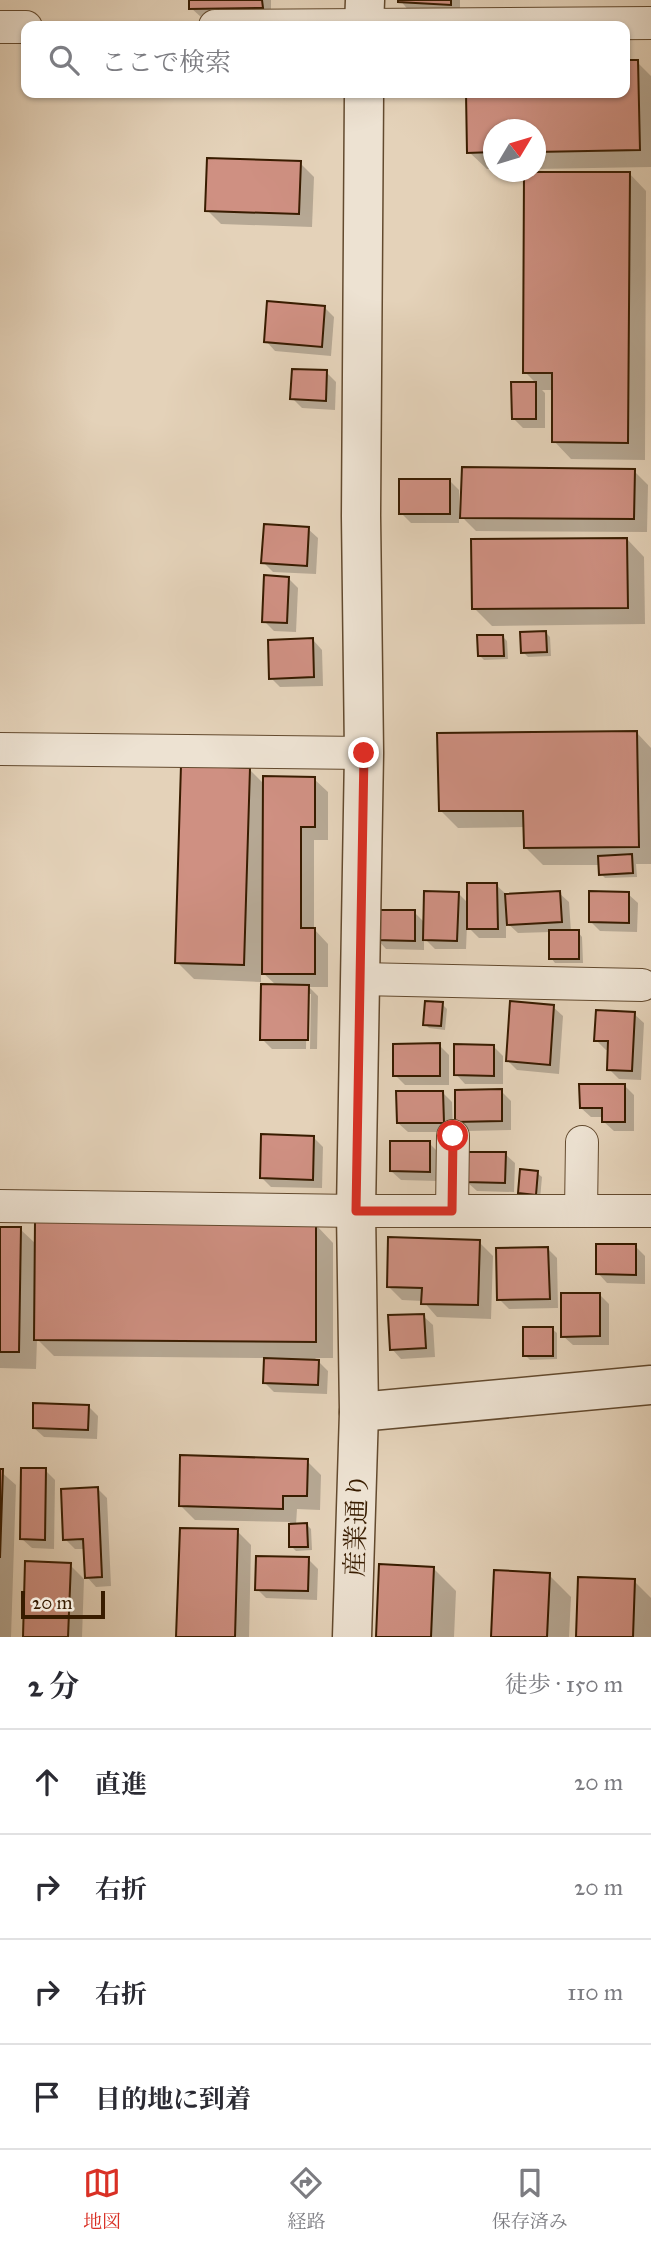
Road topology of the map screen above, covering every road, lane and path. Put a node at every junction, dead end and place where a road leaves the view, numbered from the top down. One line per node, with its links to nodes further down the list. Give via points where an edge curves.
1 (365, 0): 2 (street)
2 (364, 21)
3 (630, 23): 4 (street)
4 (651, 23)
5 (0, 27): 6 (street)
6 (21, 27)
7 (364, 98): 9 (street, 産業通り)
8 (0, 748): 9 (street)
9 (364, 753): 10 (street, 産業通り)
10 (360, 979): 11 (street); 15 (street, 産業通り)
11 (642, 985)
12 (453, 1136): 16 (street)
13 (582, 1142): 17 (street)
14 (0, 1206): 15 (street)
15 (356, 1211): 16 (street); 20 (street, 産業通り)
16 (452, 1211): 17 (street)
17 (582, 1211): 18 (street)
18 (651, 1212)
19 (651, 1385): 20 (street)
20 (359, 1412): 21 (street, 産業通り)
21 (352, 1637)

